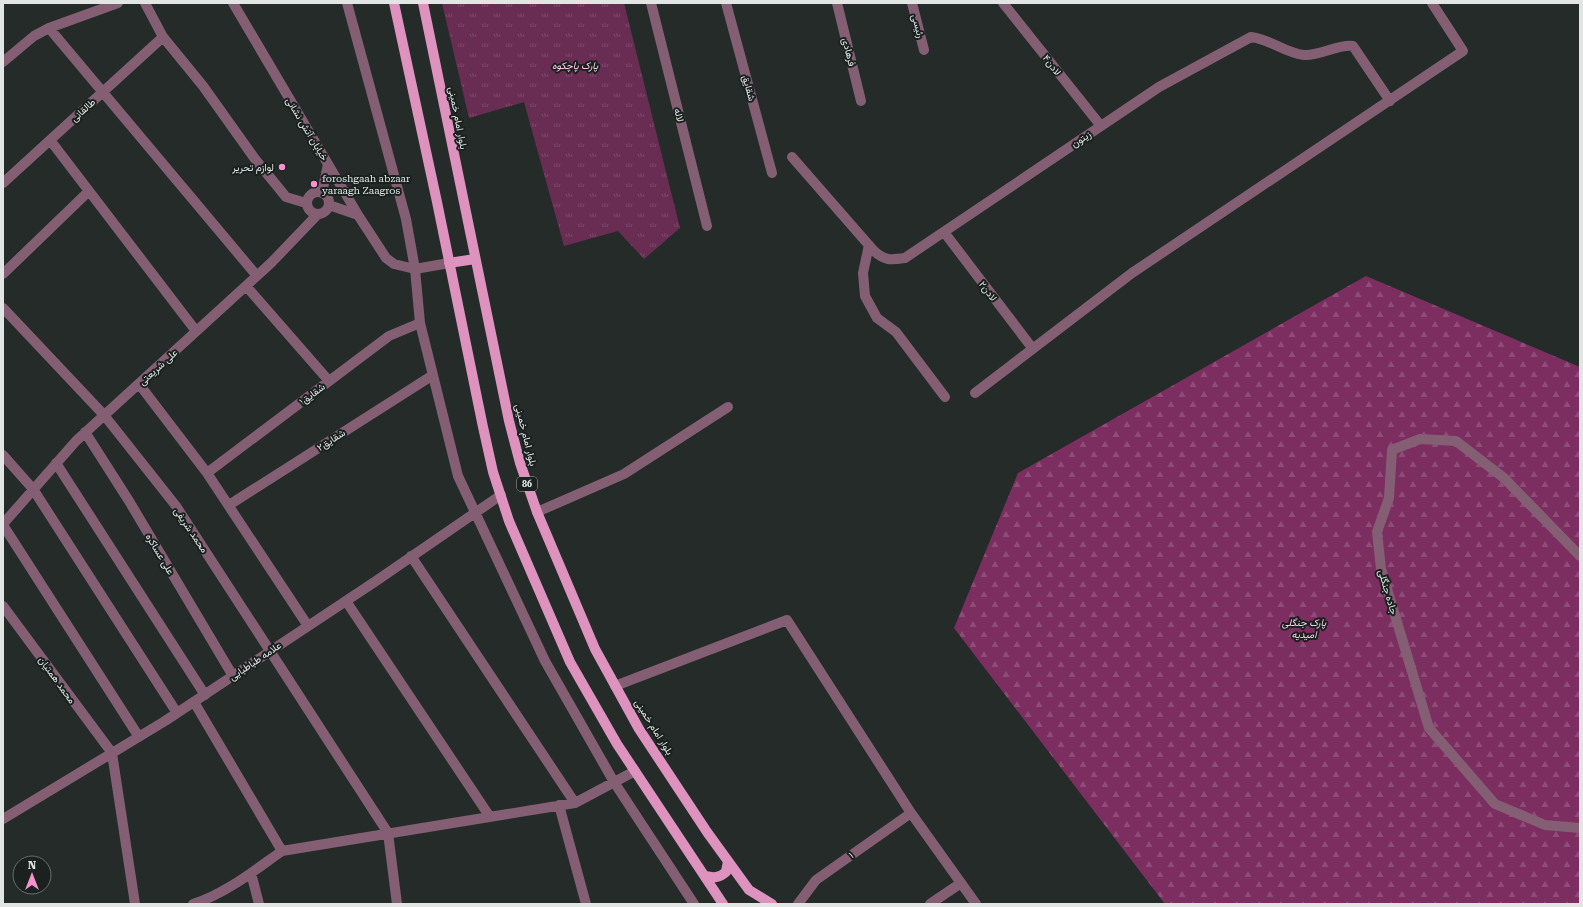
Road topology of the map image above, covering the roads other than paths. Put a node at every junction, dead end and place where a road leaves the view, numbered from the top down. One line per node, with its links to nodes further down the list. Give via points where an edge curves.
1 (118, 3): 13 (street)
2 (145, 3): 14 (street)
3 (233, 3): 23 (street, خیابان آتش نشانی)
4 (347, 3): 37 (street, via 406,219)
5 (394, 3): 36 (main road)
6 (423, 3): 35 (main road, بلوار امام خمینی / 86)
7 (651, 3): 32 (street, لاله)
8 (726, 3): 24 (street, شقایق)
9 (837, 3): 18 (street, فرهادی)
10 (912, 3): 15 (street, رئیسی)
11 (1003, 3): 20 (street, لادن۴)
12 (1432, 3): 19 (street, via 1463,52)
13 (49, 28): 16 (street, via 34,36); 17 (street)
14 (163, 37): 17 (street, طالقانی); 28 (street, via 204,86 286,198)
15 (924, 50)
16 (3, 62)
17 (103, 92): 21 (street, طالقانی); 39 (street)
18 (861, 101)
19 (1390, 101): 20 (street, زیتون, via 1353,46 1322,54 1304,55 1288,51 1261,38 1251,38 1159,87); 44 (street, via 1132,273)
20 (1101, 126): 33 (street, زیتون)
21 (50, 140): 25 (street, طالقانی); 26 (street)
22 (792, 157): 34 (street, زیتون)
23 (328, 164): 27 (street); 31 (street, خیابان آتش نشانی)
24 (772, 173)
25 (3, 183)
26 (90, 191): 38 (street); 43 (street)
27 (322, 193): 28 (street, via 312,194); 29 (street, via 328,198)
28 (306, 203): 30 (street, via 308,210)
29 (329, 205): 30 (street, via 325,212); 31 (street)
30 (318, 214): 39 (street, علی شریعتی)
31 (358, 215): 37 (street, خیابان آتش نشانی, via 386,258 394,264)
32 (706, 226)
33 (944, 232): 34 (street, زیتون, via 905,258 882,258); 44 (street, لادن۲)
34 (868, 245): 49 (street, via 863,274 865,296 877,318 896,332)
35 (475, 259): 36 (main road); 60 (main road, بلوار امام خمینی / 86, via 509,421)
36 (449, 264): 37 (street, خیابان آتش نشانی); 57 (main road, via 484,435)
37 (415, 269): 42 (street)
38 (3, 274)
39 (257, 276): 40 (street, علی شریعتی)
40 (246, 286): 43 (street, علی شریعتی); 46 (street)
41 (3, 308): 51 (street, محمد شریفی)
42 (420, 323): 45 (street); 46 (street, شقایق۱, via 389,336)
43 (196, 331): 47 (street, علی شریعتی)
44 (1033, 349): 48 (street)
45 (433, 375): 58 (street, شقایق۲); 59 (street, via 458,476)
46 (329, 381): 55 (street, شقایق۱)
47 (139, 384): 51 (street, علی شریعتی); 55 (street)
48 (975, 393)
49 (946, 397)
50 (728, 407): 60 (street, via 624,474)
51 (104, 415): 52 (street, علی شریعتی); 67 (street, محمد شریفی, via 176,506)
52 (85, 432): 54 (street, علی شریعتی); 68 (street, علی عساکره)
53 (3, 456): 56 (street)
54 (56, 463): 56 (street, علی شریعتی); 70 (street)
55 (207, 472): 58 (street)
56 (33, 489): 61 (street, علی شریعتی); 72 (street)
57 (500, 495): 59 (street, علامه طباطبایی); 75 (main road, via 570,662 617,744)
58 (229, 505): 66 (street)
59 (475, 512): 62 (street, علامه طباطبایی); 76 (street, via 545,661)
60 (537, 512): 69 (main road, بلوار امام خمینی / 86, via 589,636)
61 (3, 524): 73 (street)
62 (411, 556): 64 (street, علامه طباطبایی); 77 (street)
63 (1580, 556): 82 (street, جاده جنگلی, via 1504,478 1456,441 1420,439 1392,450 1389,498 1377,532 1380,569 1429,728 1495,804 1545,825)
64 (346, 601): 66 (street, علامه طباطبایی); 80 (street)
65 (3, 606): 74 (street, محمد همتیان)
66 (308, 626): 67 (street, علامه طباطبایی)
67 (271, 651): 68 (street, علامه طباطبایی); 83 (street, محمد شریفی)
68 (233, 676): 70 (street, علامه طباطبایی)
69 (615, 686): 79 (street, via 787,620); 85 (main road, بلوار امام خمینی / 86, via 639,729)
70 (205, 694): 71 (street, علامه طباطبایی)
71 (194, 702): 72 (street, علامه طباطبایی); 84 (street)
72 (177, 713): 73 (street, علامه طباطبایی)
73 (139, 737): 74 (street, علامه طباطبایی)
74 (112, 753): 81 (street, علامه طباطبایی); 89 (street)
75 (635, 770): 76 (street); 87 (main road)
76 (614, 782): 77 (street); 94 (street)
77 (575, 803): 78 (street)
78 (559, 805): 80 (street); 93 (street)
79 (911, 813): 88 (street); 97 (street, ۱, via 816,880)
80 (490, 817): 83 (street)
81 (3, 819)
82 (1580, 828)
83 (388, 833): 84 (street); 92 (street)
84 (282, 850): 86 (street)
85 (728, 861): 87 (main road, via 726,872 721,876); 96 (main road, بلوار امام خمینی / 86, via 749,890)
86 (251, 873): 90 (street, via 204,901); 91 (street)
87 (705, 876): 95 (main road)
88 (960, 883): 98 (street); 99 (street)
89 (134, 904)
90 (193, 904)
91 (259, 904)
92 (397, 904)
93 (586, 904)
94 (694, 904)
95 (723, 904)
96 (772, 904)
97 (798, 904)
98 (930, 904)
99 (976, 904)

